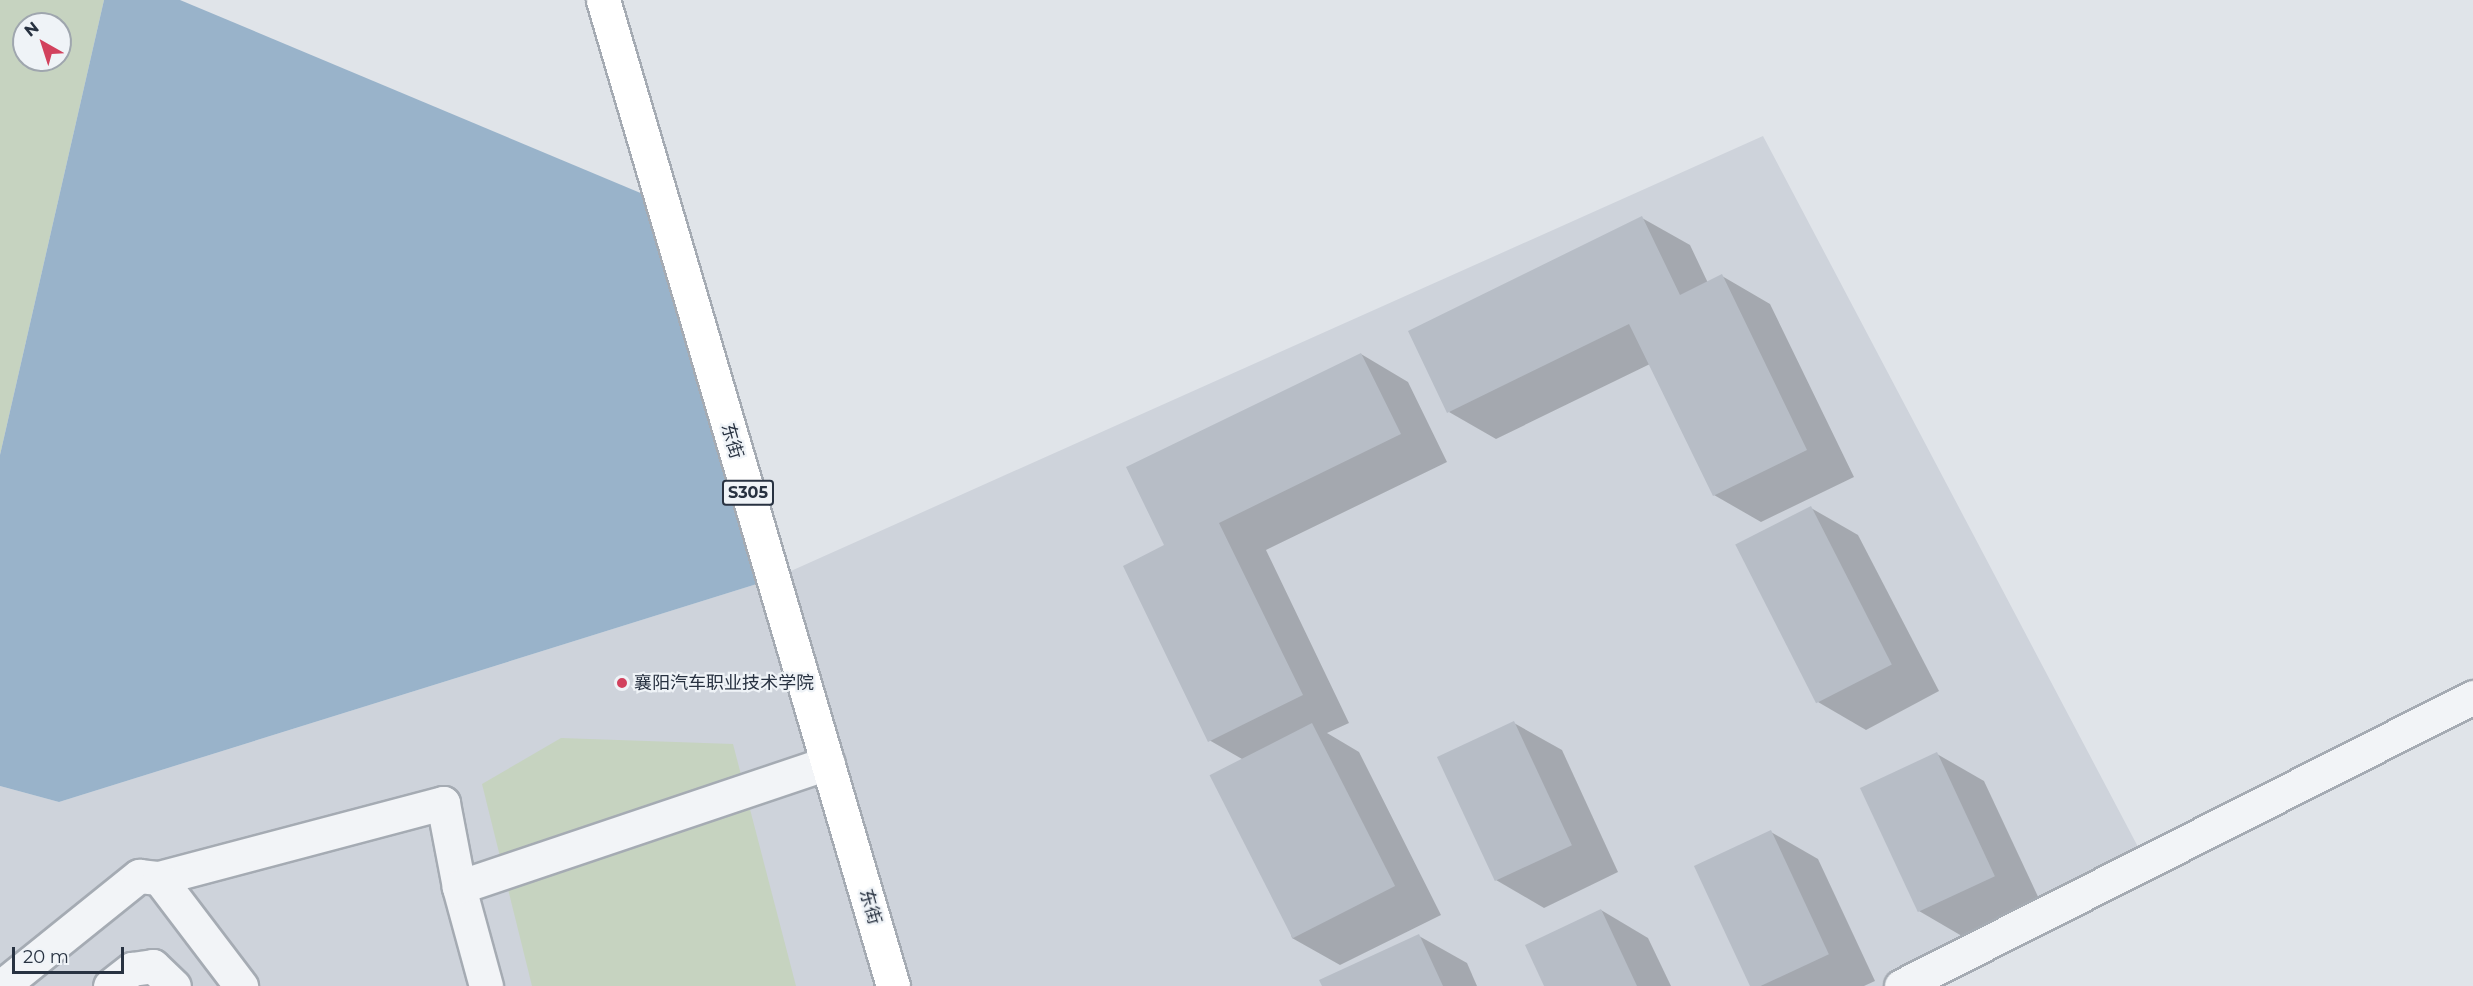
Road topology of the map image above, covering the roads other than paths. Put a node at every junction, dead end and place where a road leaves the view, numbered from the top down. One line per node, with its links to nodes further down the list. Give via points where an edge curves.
1 (603, 0): 3 (main road, 东街 / S305)
2 (2473, 697): 12 (street)
3 (828, 764): 5 (street); 11 (main road, 东街 / S305)
4 (159, 878): 5 (street, via 443,803); 6 (street, via 139,876); 9 (street)
5 (459, 887): 10 (street)
6 (2, 986)
7 (110, 986): 8 (street, via 132,969 153,966)
8 (174, 986)
9 (242, 986)
10 (486, 986)
11 (893, 986)
12 (1901, 986)

